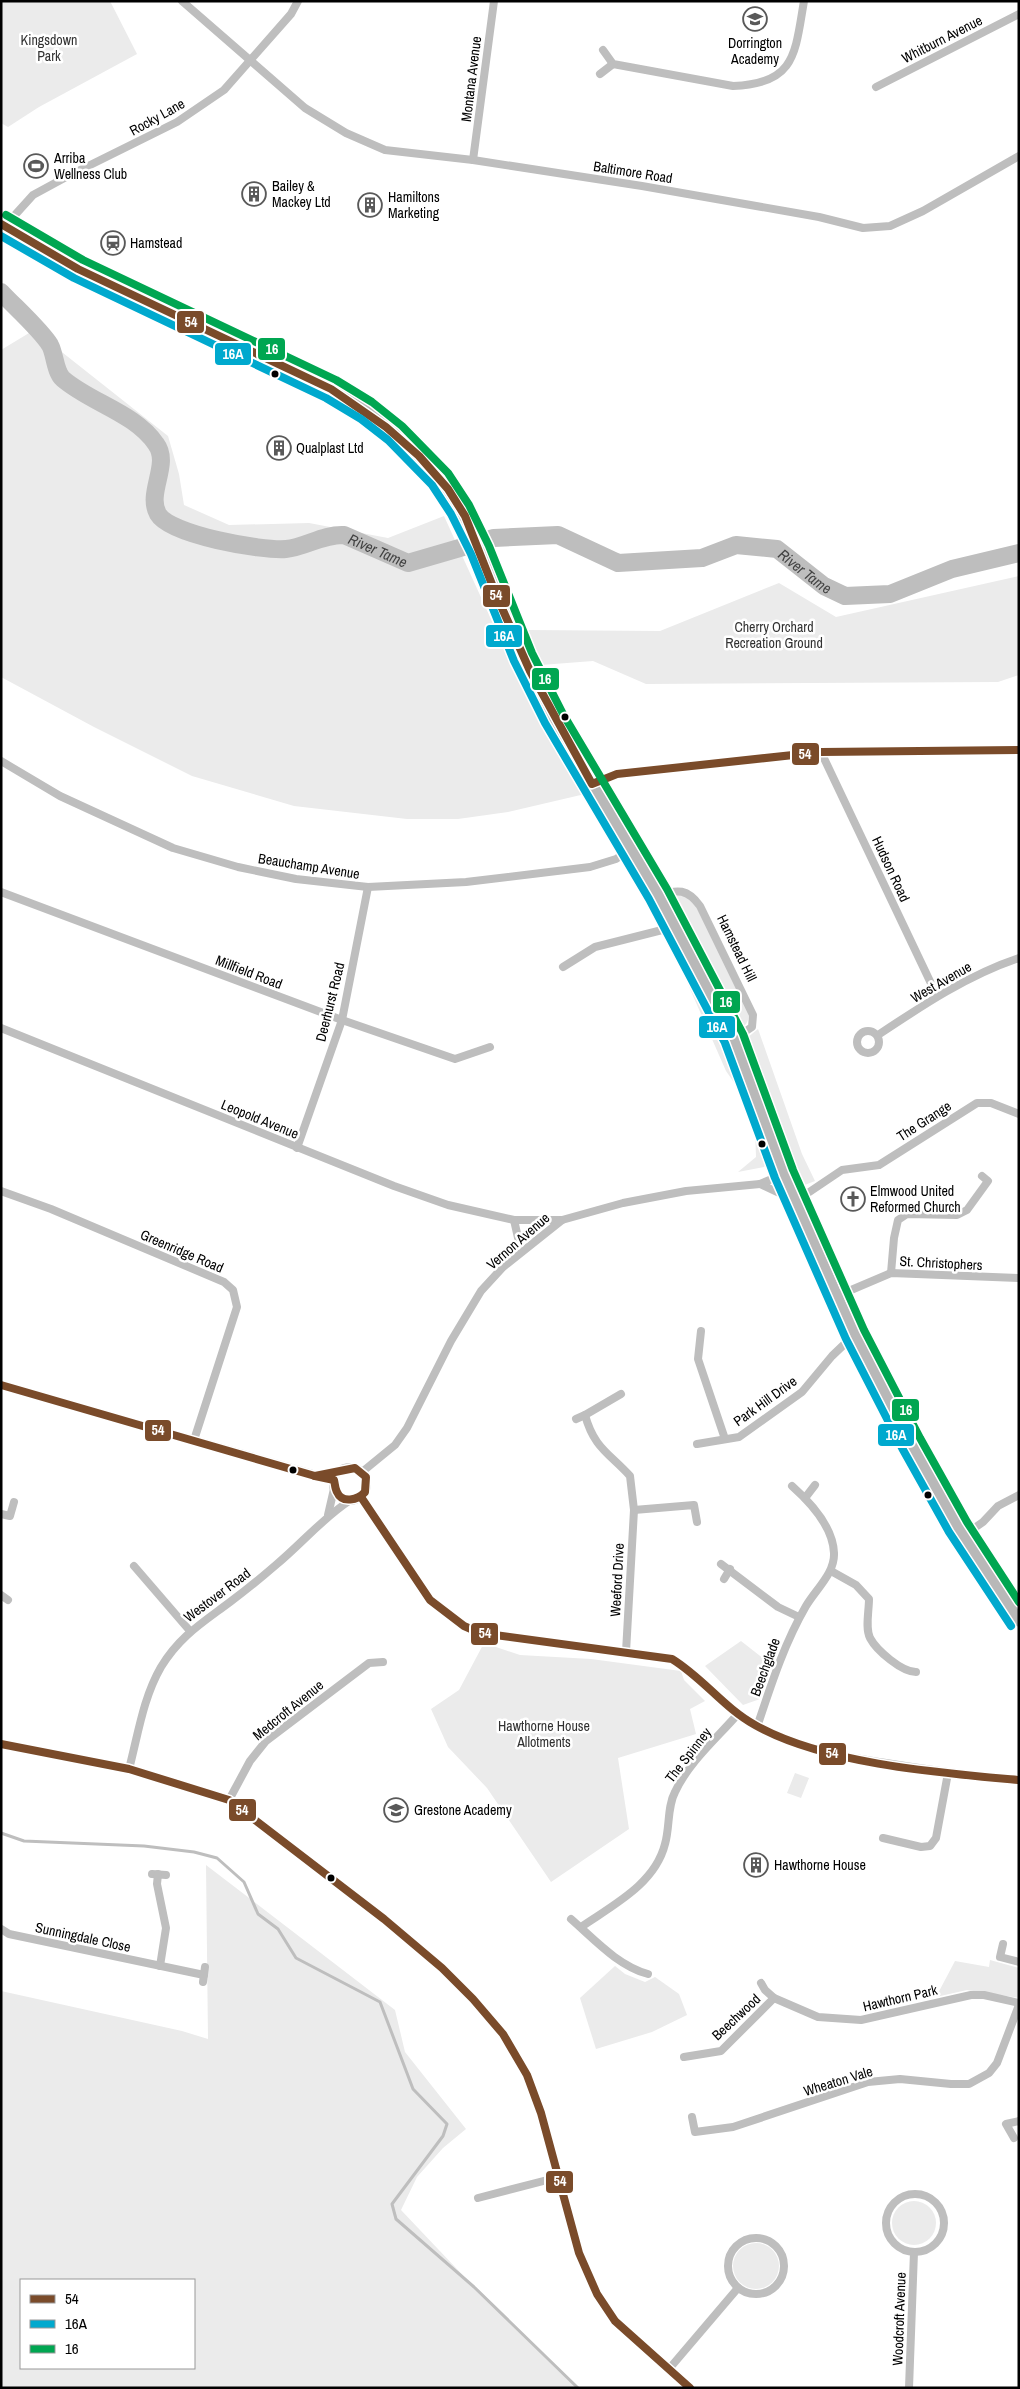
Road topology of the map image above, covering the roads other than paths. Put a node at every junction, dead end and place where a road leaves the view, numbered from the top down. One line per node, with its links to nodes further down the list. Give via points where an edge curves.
1 (182, 1): 7 (street, Baltimore Road)
2 (298, 1): 7 (street, Rocky Lane)
3 (494, 1): 12 (street, Montana Avenue)
4 (804, 1): 8 (street, via 796,49 790,62 782,72 753,86 733,86)
5 (1019, 14): 10 (street, Whitburn Avenue)
6 (603, 50): 8 (street)
7 (252, 62): 12 (street, Baltimore Road, via 305,108 346,134 385,150); 13 (street, Rocky Lane, via 224,90 177,122 33,196)
8 (613, 64): 9 (street)
9 (600, 74)
10 (876, 87)
11 (1019, 156): 12 (street, Baltimore Road, via 923,211 890,226 863,228 819,217 642,186)
12 (473, 160)
13 (3, 225): 17 (main road, via 78,269 331,389 395,433 445,487 469,527 523,657)
14 (1019, 750): 15 (street)
15 (822, 752): 17 (street, via 618,774); 25 (street, Hudson Road)
16 (1, 761): 19 (street, Beauchamp Avenue, via 60,796 173,848 238,867 296,879)
17 (592, 784): 18 (main road)
18 (631, 849): 19 (street, Beauchamp Avenue, via 616,860 590,867 466,882); 21 (main road)
19 (368, 887): 26 (street, Deerhurst Road)
20 (1, 892): 26 (street, Millfield Road)
21 (658, 894): 22 (main road); 29 (street, Hamstead Hill, via 682,892 692,896 700,906 753,1015 752,1027)
22 (674, 927): 24 (street, via 595,947); 29 (main road)
23 (1019, 958): 25 (street, West Avenue, via 995,966)
24 (563, 967)
25 (937, 996): 28 (street, West Avenue)
26 (342, 1020): 30 (street, Millfield Road, via 455,1059); 32 (street, Deerhurst Road)
27 (1, 1028): 32 (street, Leopold Avenue)
28 (878, 1035)
29 (734, 1039): 33 (main road)
30 (490, 1047)
31 (1019, 1114): 37 (street, The Grange, via 991,1103 977,1103 879,1164 842,1170)
32 (297, 1148): 38 (street, Leopold Avenue, via 448,1205)
33 (784, 1174): 35 (street, Vernon Avenue); 37 (main road)
34 (982, 1176): 41 (street, via 988,1181 967,1210 957,1215 907,1214 898,1220)
35 (760, 1184): 37 (street); 39 (street, Vernon Avenue, via 686,1191 623,1203)
36 (1, 1191): 51 (street, Greenridge Road, via 188,1266 224,1282 233,1290 237,1308)
37 (796, 1201): 43 (main road)
38 (514, 1220): 39 (street, Leopold Avenue); 40 (street)
39 (562, 1220): 40 (street, Vernon Avenue)
40 (521, 1252): 54 (street, Vernon Avenue, via 481,1291 395,1445)
41 (891, 1273): 42 (street, St. Christophers); 43 (street, St. Christophers)
42 (1019, 1278)
43 (837, 1296): 45 (main road)
44 (701, 1331): 50 (street, via 698,1359)
45 (855, 1334): 50 (street, Park Hill Drive, via 802,1392 739,1437); 68 (main road)
46 (1, 1386): 51 (street)
47 (620, 1394): 48 (street)
48 (586, 1415): 49 (street); 64 (street, Weeford Drive, via 589,1430 605,1454 630,1476)
49 (576, 1419)
50 (725, 1439): 52 (street, Park Hill Drive)
51 (194, 1440): 55 (street)
52 (697, 1444)
53 (340, 1471): 54 (street, via 349,1467); 55 (street); 56 (street)
54 (362, 1472): 60 (street, via 367,1485)
55 (315, 1476): 56 (street)
56 (334, 1485): 62 (street, via 341,1498); 66 (street)
57 (815, 1485): 61 (street)
58 (792, 1486): 61 (street)
59 (1019, 1495): 68 (street, via 998,1506)
60 (361, 1497): 62 (street); 77 (street, via 430,1600 464,1626 480,1633)
61 (805, 1498): 72 (street, via 831,1537 834,1554)
62 (349, 1501): 66 (street, Westover Road)
63 (14, 1502): 65 (street, via 10,1516)
64 (634, 1510): 67 (street, via 694,1505); 77 (street, Weeford Drive)
65 (1, 1514)
66 (328, 1515): 76 (street, Westover Road, via 280,1562)
67 (697, 1522)
68 (963, 1536): 75 (main road)
69 (721, 1564): 71 (street)
70 (134, 1566): 76 (street)
71 (730, 1569): 73 (street); 74 (street, via 778,1607)
72 (831, 1571): 74 (street, Beechglade); 79 (street, via 856,1585 870,1599 870,1638 899,1668)
73 (724, 1579)
74 (799, 1617): 81 (street, Beechglade, via 784,1648)
75 (1019, 1621)
76 (190, 1631): 83 (street, Westover Road, via 161,1668 149,1692)
77 (626, 1652): 80 (street, via 672,1659 686,1666)
78 (383, 1662): 86 (street, Medcroft Avenue, via 369,1663 266,1741 250,1761)
79 (916, 1672)
80 (737, 1715): 81 (street); 90 (street, The Spinney, via 699,1757 674,1794 668,1835 654,1870 622,1900)
81 (757, 1726): 84 (street, via 788,1740 837,1755)
82 (1, 1744): 83 (street)
83 (129, 1769): 86 (street)
84 (948, 1773): 85 (street); 87 (street, via 936,1838 930,1846 921,1848)
85 (1019, 1780)
86 (229, 1800): 104 (street, via 384,1919 473,1999 503,2034 527,2075)
87 (883, 1838)
88 (159, 1874): 94 (street, via 157,1884 166,1928)
89 (571, 1919): 90 (street)
90 (581, 1927): 95 (street, via 622,1962)
91 (1, 1929): 94 (street, Sunningdale Close, via 9,1934)
92 (1003, 1944): 93 (street, via 1000,1957)
93 (1019, 1962)
94 (160, 1966): 96 (street, Sunningdale Close)
95 (648, 1974)
96 (204, 1975)
97 (762, 1983): 98 (street, Hawthorn Park)
98 (774, 1998): 99 (street, Hawthorn Park, via 818,2017 861,2020 971,1995); 100 (street, Beechwood, via 721,2051)
99 (1019, 2004): 101 (street, Wheaton Vale, via 997,2063 989,2073 969,2084 900,2079 868,2082 733,2128 695,2132)
100 (684, 2057)
101 (692, 2117)
102 (1019, 2121): 103 (street, via 1006,2124)
103 (1014, 2138)
104 (559, 2177): 105 (street); 108 (street, via 579,2252 597,2294 615,2321)
105 (478, 2198)
106 (914, 2252): 106 (street, via 895,2244 886,2225 893,2205 905,2196 919,2195 938,2205 944,2226 934,2245); 110 (street, Woodcroft Avenue)
107 (738, 2288): 107 (street, via 731,2280 728,2267 735,2247 754,2238 774,2244 784,2262 780,2283 762,2294 748,2294); 108 (street)
108 (669, 2369): 109 (street)
109 (690, 2388)
110 (909, 2388)

